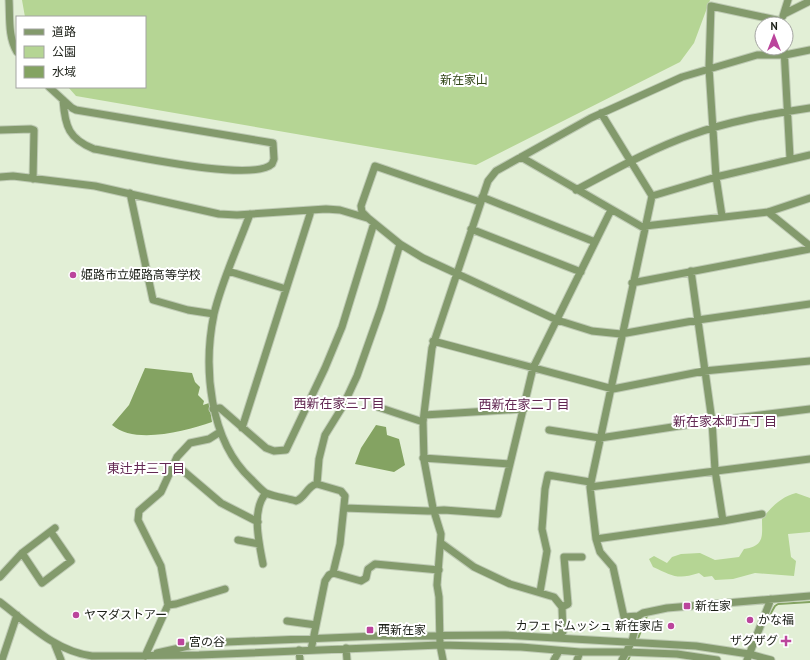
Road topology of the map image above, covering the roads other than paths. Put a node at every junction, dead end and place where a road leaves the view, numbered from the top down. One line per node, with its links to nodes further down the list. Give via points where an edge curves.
1 (9, 0): 7 (street, via 12,43)
2 (788, 0): 5 (street)
3 (810, 1): 6 (street)
4 (766, 16): 12 (street, via 711,6)
5 (783, 16)
6 (787, 16)
7 (16, 50)
8 (810, 50): 9 (street)
9 (794, 51)
10 (754, 56): 12 (street)
11 (785, 56): 16 (street)
12 (709, 68): 17 (street, via 682,77); 18 (street)
13 (50, 88): 14 (street)
14 (63, 100): 14 (street, via 64,112 72,135 81,144 94,149 224,171 264,169 272,164 274,159 273,143 76,110)
15 (810, 108): 16 (street)
16 (787, 112): 18 (street); 22 (street)
17 (601, 113): 21 (street); 23 (street)
18 (713, 128): 23 (street, via 669,143); 25 (street)
19 (0, 130): 26 (street, via 34,130)
20 (810, 155): 22 (street)
21 (521, 157): 27 (street); 31 (street, via 491,175)
22 (790, 158): 25 (street)
23 (630, 161): 27 (street); 29 (street)
24 (0, 177): 26 (street)
25 (716, 177): 29 (street); 36 (street)
26 (34, 179): 28 (street)
27 (576, 190): 32 (street)
28 (130, 193): 35 (street, via 220,214); 52 (street, via 153,300)
29 (652, 196): 39 (street)
30 (810, 198): 34 (street)
31 (481, 199): 37 (street, via 375,166 362,201 362,212); 40 (street); 41 (street)
32 (611, 210): 39 (street); 41 (street)
33 (311, 211): 35 (street); 37 (street, via 340,210); 50 (street)
34 (768, 212): 36 (street); 43 (street)
35 (250, 214): 45 (street)
36 (722, 216): 39 (street)
37 (368, 218): 38 (street)
38 (374, 223): 42 (street); 67 (street, via 342,327 286,450 274,451 266,448)
39 (644, 227): 49 (street)
40 (471, 228): 47 (street); 48 (street)
41 (595, 242): 47 (street)
42 (400, 244): 48 (street); 76 (street, via 357,376 325,435 319,459)
43 (810, 246)
44 (810, 249): 46 (street)
45 (228, 271): 50 (street); 52 (street)
46 (691, 271): 49 (street); 54 (street)
47 (581, 272): 53 (street)
48 (456, 274): 53 (street); 56 (street)
49 (632, 283): 55 (street)
50 (286, 289): 67 (street)
51 (810, 304): 54 (street)
52 (214, 314): 62 (street, via 210,371)
53 (557, 320): 55 (street, via 592,331); 58 (street)
54 (698, 320): 55 (street); 59 (street)
55 (621, 334): 60 (street)
56 (434, 341): 58 (street); 65 (street, via 430,355)
57 (810, 361): 59 (street)
58 (533, 368): 60 (street); 63 (street)
59 (704, 371): 60 (street, via 613,390); 66 (street)
60 (610, 388): 70 (street)
61 (375, 406): 65 (street)
62 (213, 409): 67 (street, via 220,408); 69 (street)
63 (524, 409): 65 (street); 74 (street)
64 (810, 409): 66 (street)
65 (424, 418): 71 (street)
66 (712, 421): 70 (street); 75 (street)
67 (242, 428)
68 (549, 430): 70 (street)
69 (220, 432): 73 (street, via 209,439 190,443); 78 (street, via 233,457)
70 (600, 438): 77 (street)
71 (424, 458): 74 (street); 80 (street)
72 (810, 459): 75 (street)
73 (174, 463): 83 (street, via 221,503); 99 (street, via 161,492 139,511 138,520 161,566)
74 (510, 464): 80 (street, via 498,514)
75 (715, 470): 77 (street); 82 (street)
76 (317, 484): 78 (street, via 313,484 300,500); 79 (street, via 341,491 345,496)
77 (590, 485): 84 (street); 95 (street, via 548,475 542,530 547,551)
78 (266, 493): 83 (street, via 257,517)
79 (347, 508): 80 (street); 93 (street)
80 (431, 511): 87 (street, via 441,534)
81 (762, 514): 82 (street)
82 (723, 521): 84 (street)
83 (258, 522): 86 (street)
84 (596, 539): 102 (street, via 600,552 613,567 624,617)
85 (238, 540): 86 (street)
86 (259, 544): 90 (street)
87 (442, 544): 91 (street); 95 (street, via 474,567 510,584)
88 (22, 553): 88 (street, via 42,583 71,560 53,530); 92 (street)
89 (582, 557): 100 (street, via 564,557 568,604)
90 (263, 564)
91 (437, 569): 93 (street, via 375,564 368,569 366,578 361,581); 105 (street)
92 (1, 572)
93 (335, 574): 104 (street, via 329,575 325,582)
94 (225, 589): 99 (street)
95 (540, 592): 100 (street, via 554,597)
96 (810, 596): 97 (street)
97 (771, 599): 102 (street, via 667,608); 119 (street)
98 (0, 602): 101 (street)
99 (168, 605): 117 (street)
100 (562, 607): 106 (street, via 564,632)
101 (17, 615): 109 (street); 121 (street)
102 (638, 616): 108 (street)
103 (287, 621): 104 (street)
104 (316, 624): 107 (street)
105 (440, 635): 106 (street); 107 (street); 110 (street)
106 (548, 636): 108 (street)
107 (313, 638): 113 (street); 117 (street, via 202,643)
108 (632, 641): 116 (street); 119 (street, via 696,646)
109 (55, 644): 117 (street, via 78,654 92,656); 122 (street)
110 (440, 645): 111 (street); 114 (street); 125 (street)
111 (346, 648): 113 (street); 124 (street)
112 (299, 650): 113 (street); 118 (street); 123 (street)
113 (311, 650)
114 (559, 651): 115 (street); 126 (street)
115 (580, 652): 116 (street); 127 (street)
116 (626, 652): 128 (street); 129 (street, via 677,654)
117 (145, 656): 120 (street)
118 (235, 657): 120 (street)
119 (748, 657): 130 (street)
120 (198, 658)
121 (3, 660)
122 (61, 660)
123 (300, 660)
124 (347, 660)
125 (443, 660)
126 (554, 660)
127 (577, 660)
128 (622, 660)
129 (717, 660)
130 (771, 660)

